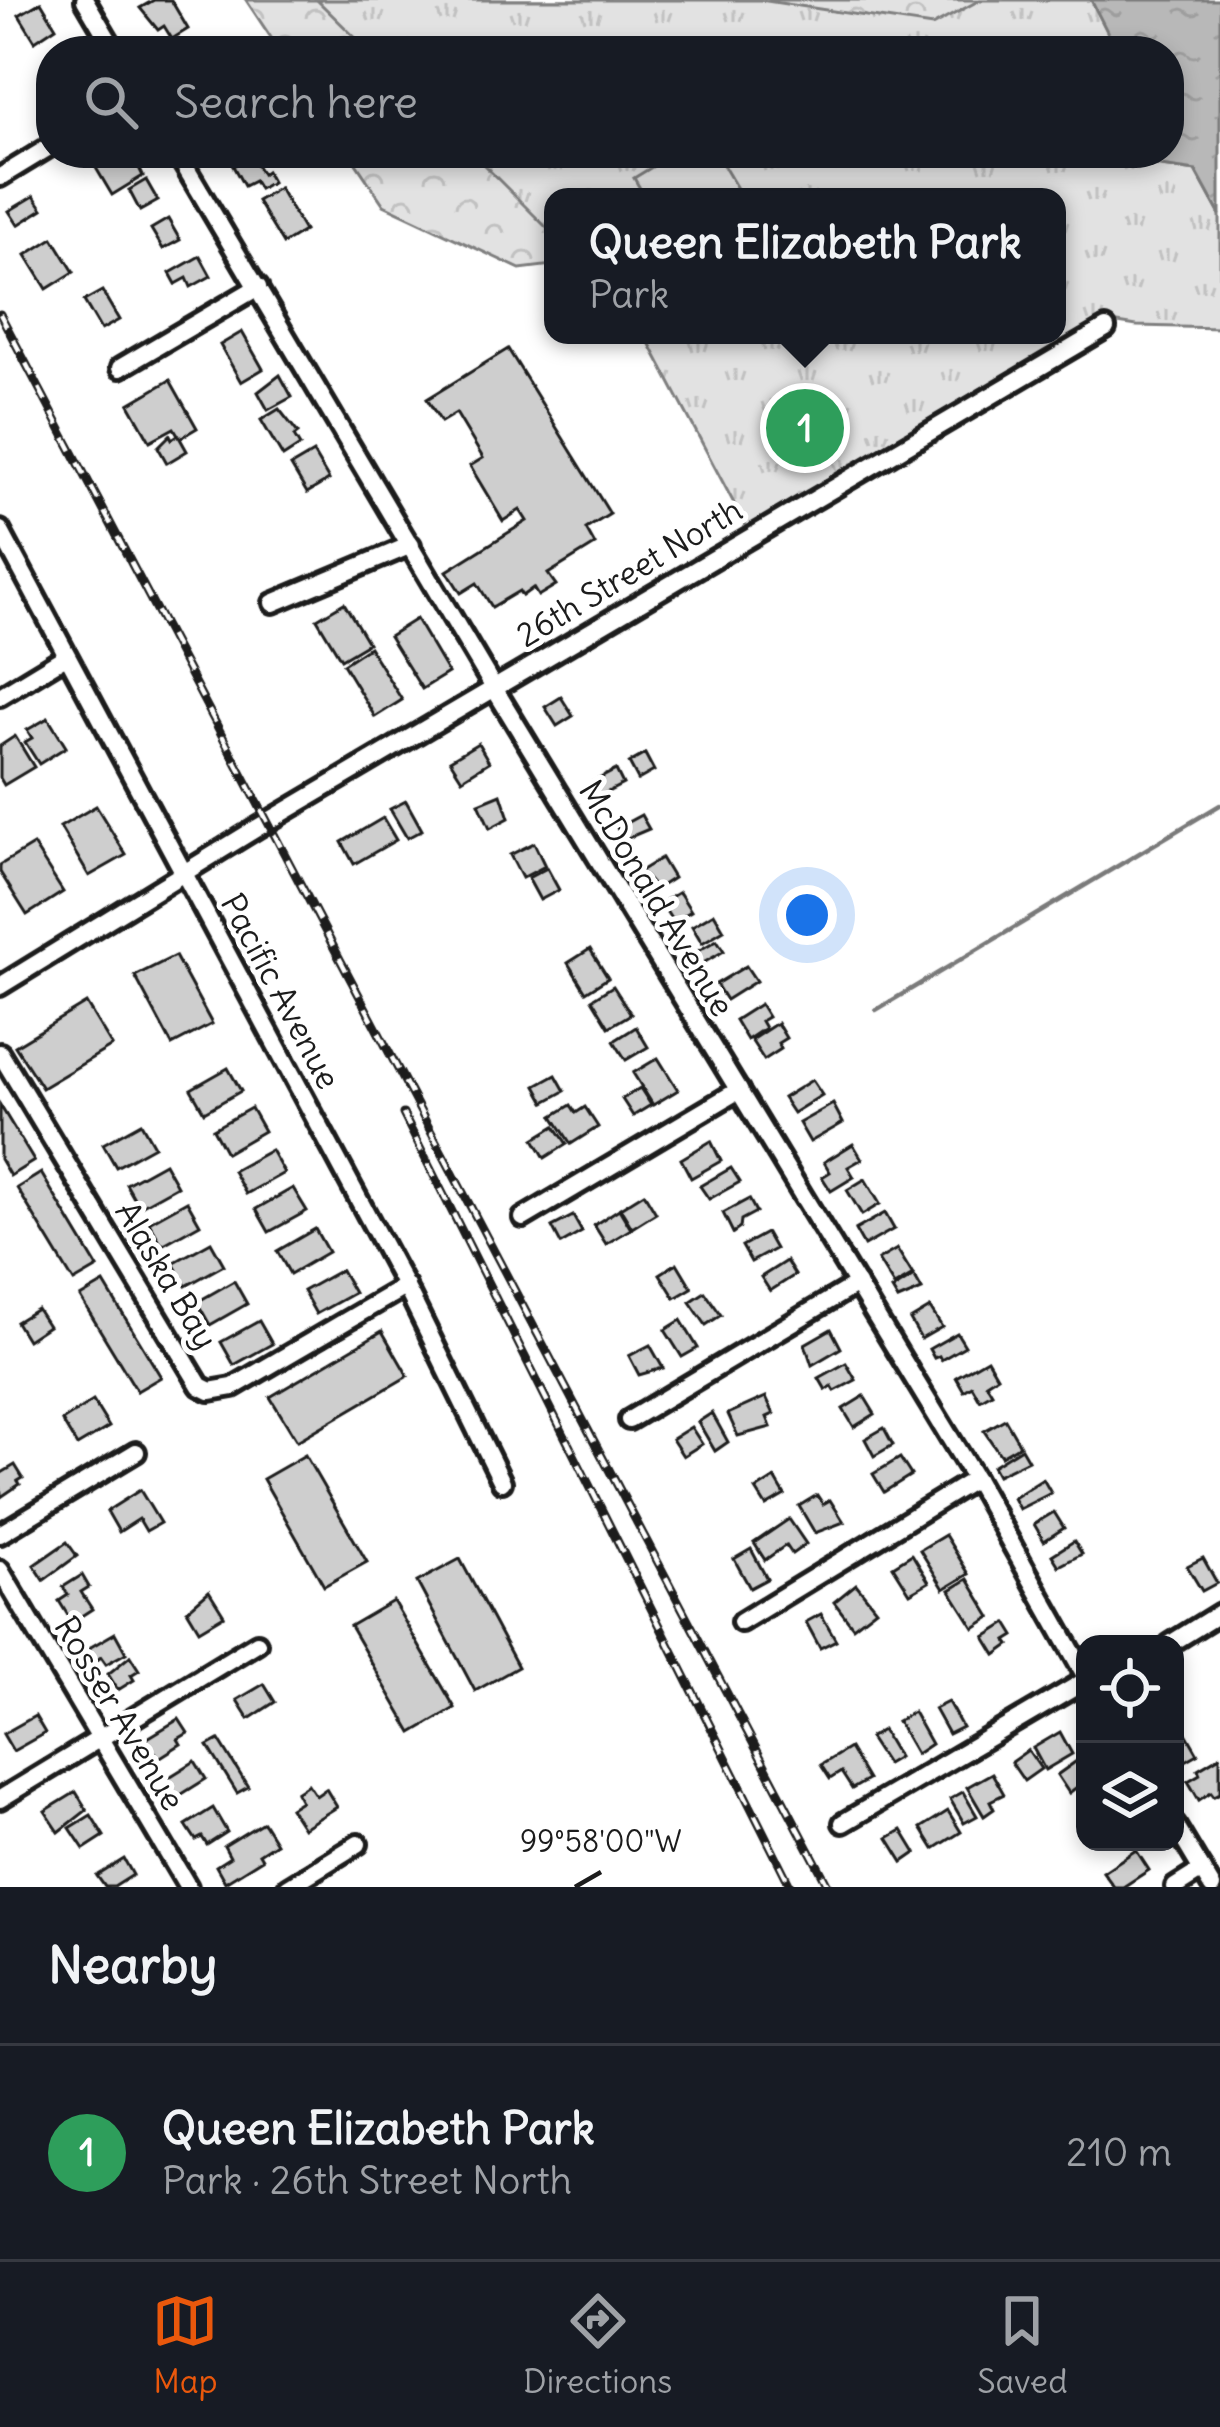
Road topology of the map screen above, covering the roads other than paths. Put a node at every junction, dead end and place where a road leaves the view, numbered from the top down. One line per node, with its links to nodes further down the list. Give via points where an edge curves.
1 (85, 0): 2 (street)
2 (106, 36)
3 (36, 155): 5 (street)
4 (186, 168): 6 (street, McDonald Avenue)
5 (0, 177)
6 (258, 287): 8 (street); 10 (street, McDonald Avenue)
7 (1106, 328): 13 (street, 26th Street North)
8 (120, 368)
9 (0, 530): 12 (street, Pacific Avenue)
10 (411, 545): 11 (street); 13 (street, McDonald Avenue)
11 (273, 603)
12 (67, 656): 14 (street); 15 (street, Pacific Avenue)
13 (494, 688): 15 (street, 26th Street North); 18 (street, McDonald Avenue)
14 (0, 696)
15 (185, 873): 16 (street, 26th Street North); 21 (street, Pacific Avenue)
16 (0, 986)
17 (0, 1053): 21 (street, Alaska Bay, via 200,1386 233,1388)
18 (740, 1090): 19 (street); 20 (street, McDonald Avenue)
19 (523, 1218)
20 (857, 1284): 22 (street); 24 (street, McDonald Avenue)
21 (406, 1286): 25 (street, Pacific Avenue)
22 (629, 1420)
23 (136, 1452): 26 (street)
24 (975, 1479): 29 (street); 32 (street, McDonald Avenue)
25 (502, 1482)
26 (0, 1534)
27 (0, 1570): 34 (street, Rosser Avenue)
28 (1220, 1613): 30 (street)
29 (742, 1622)
30 (1184, 1635)
31 (257, 1643): 34 (street)
32 (1076, 1662)
33 (1076, 1683): 36 (street)
34 (99, 1737): 35 (street); 40 (street, Rosser Avenue)
35 (0, 1799)
36 (843, 1823)
37 (1184, 1841): 39 (street)
38 (358, 1844): 41 (street)
39 (1202, 1870): 42 (street); 43 (street)
40 (188, 1887)
41 (288, 1887)
42 (1175, 1887)
43 (1212, 1887)

